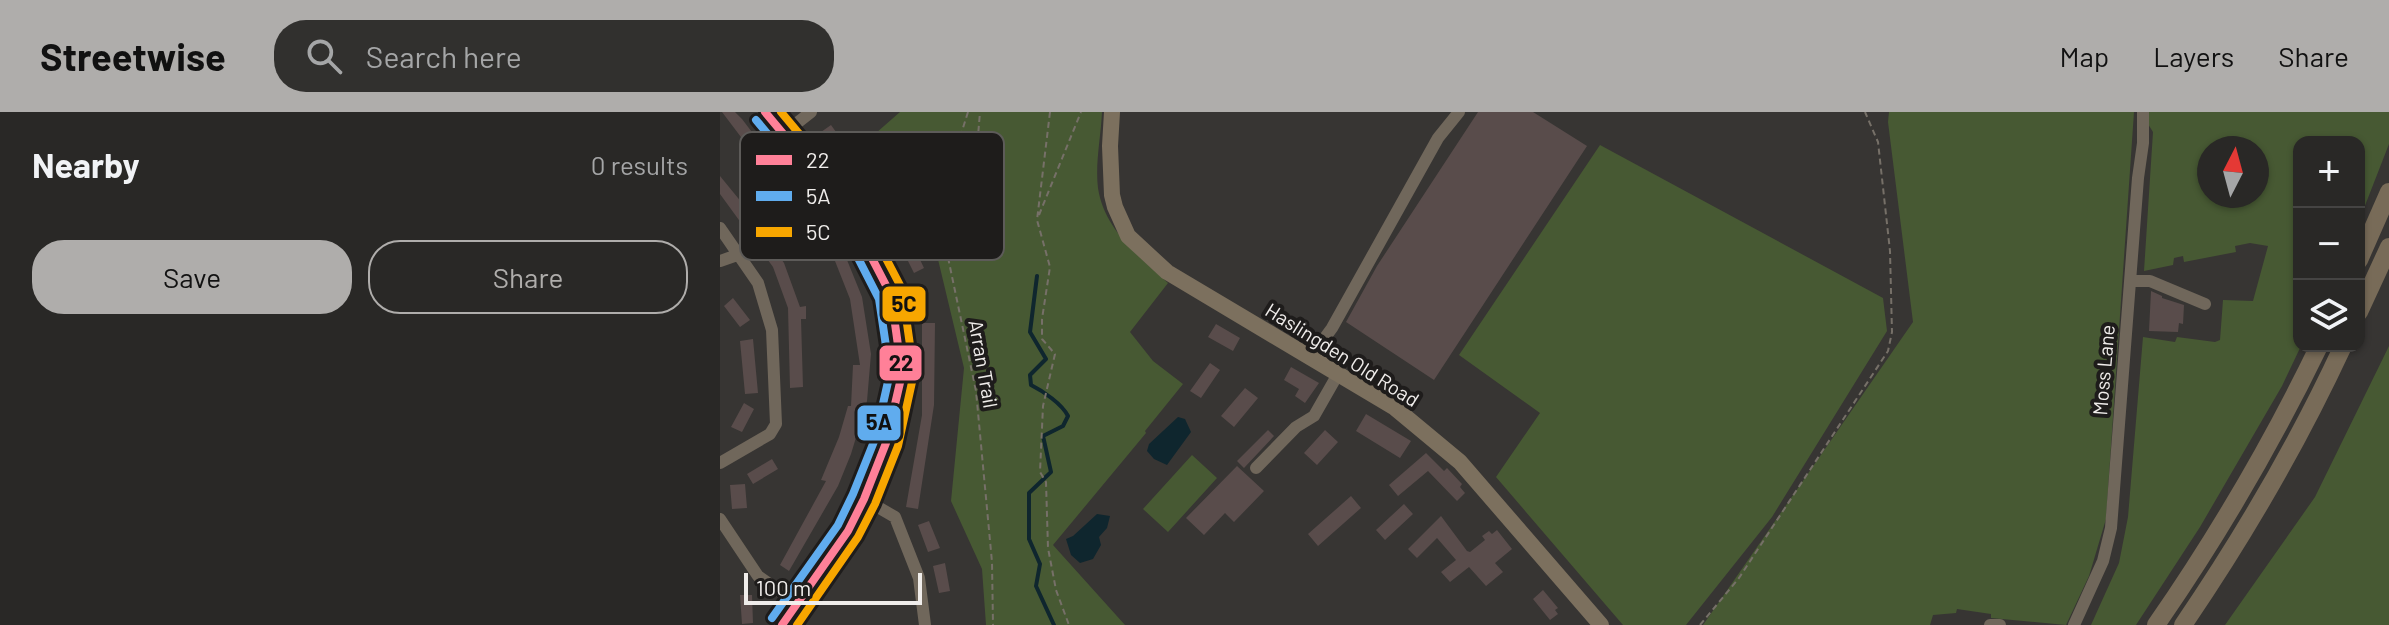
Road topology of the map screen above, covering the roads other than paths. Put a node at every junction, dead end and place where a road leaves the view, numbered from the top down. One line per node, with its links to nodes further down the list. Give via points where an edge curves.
1 (765, 112): 6 (street)
2 (811, 112): 7 (street)
3 (1112, 112): 21 (main road, Haslingden Old Road, via 1112,195 1128,236 1167,272)
4 (1459, 112): 21 (street, via 1438,138)
5 (2143, 112): 16 (street, Moss Lane)
6 (781, 132)
7 (786, 132)
8 (2389, 192): 10 (highway)
9 (720, 228): 12 (street)
10 (2365, 246)
11 (2389, 247): 17 (highway)
12 (740, 254): 15 (street)
13 (744, 260): 23 (street, via 758,283 772,330 776,424 770,434)
14 (873, 260): 25 (street, via 891,295 902,374 886,443)
15 (720, 261)
16 (2132, 281): 18 (street, via 2162,285); 33 (street, Moss Lane, via 2111,528 2103,561)
17 (2365, 299)
18 (2205, 304)
19 (2316, 352): 34 (highway, via 2199,563)
20 (2340, 352): 35 (highway, via 2278,472)
21 (1310, 358): 22 (main road, Haslingden Old Road)
22 (1338, 374): 24 (street, via 1314,416); 30 (main road, Haslingden Old Road, via 1395,408 1460,462)
23 (720, 463)
24 (1256, 468)
25 (864, 499): 27 (street); 29 (street, via 895,517 919,578)
26 (720, 519): 27 (street, via 758,576)
27 (799, 605): 28 (street)
28 (782, 625)
29 (925, 625)
30 (1601, 625)
31 (1990, 625): 32 (street)
32 (2000, 625)
33 (2074, 625)
34 (2156, 625)
35 (2183, 625)

